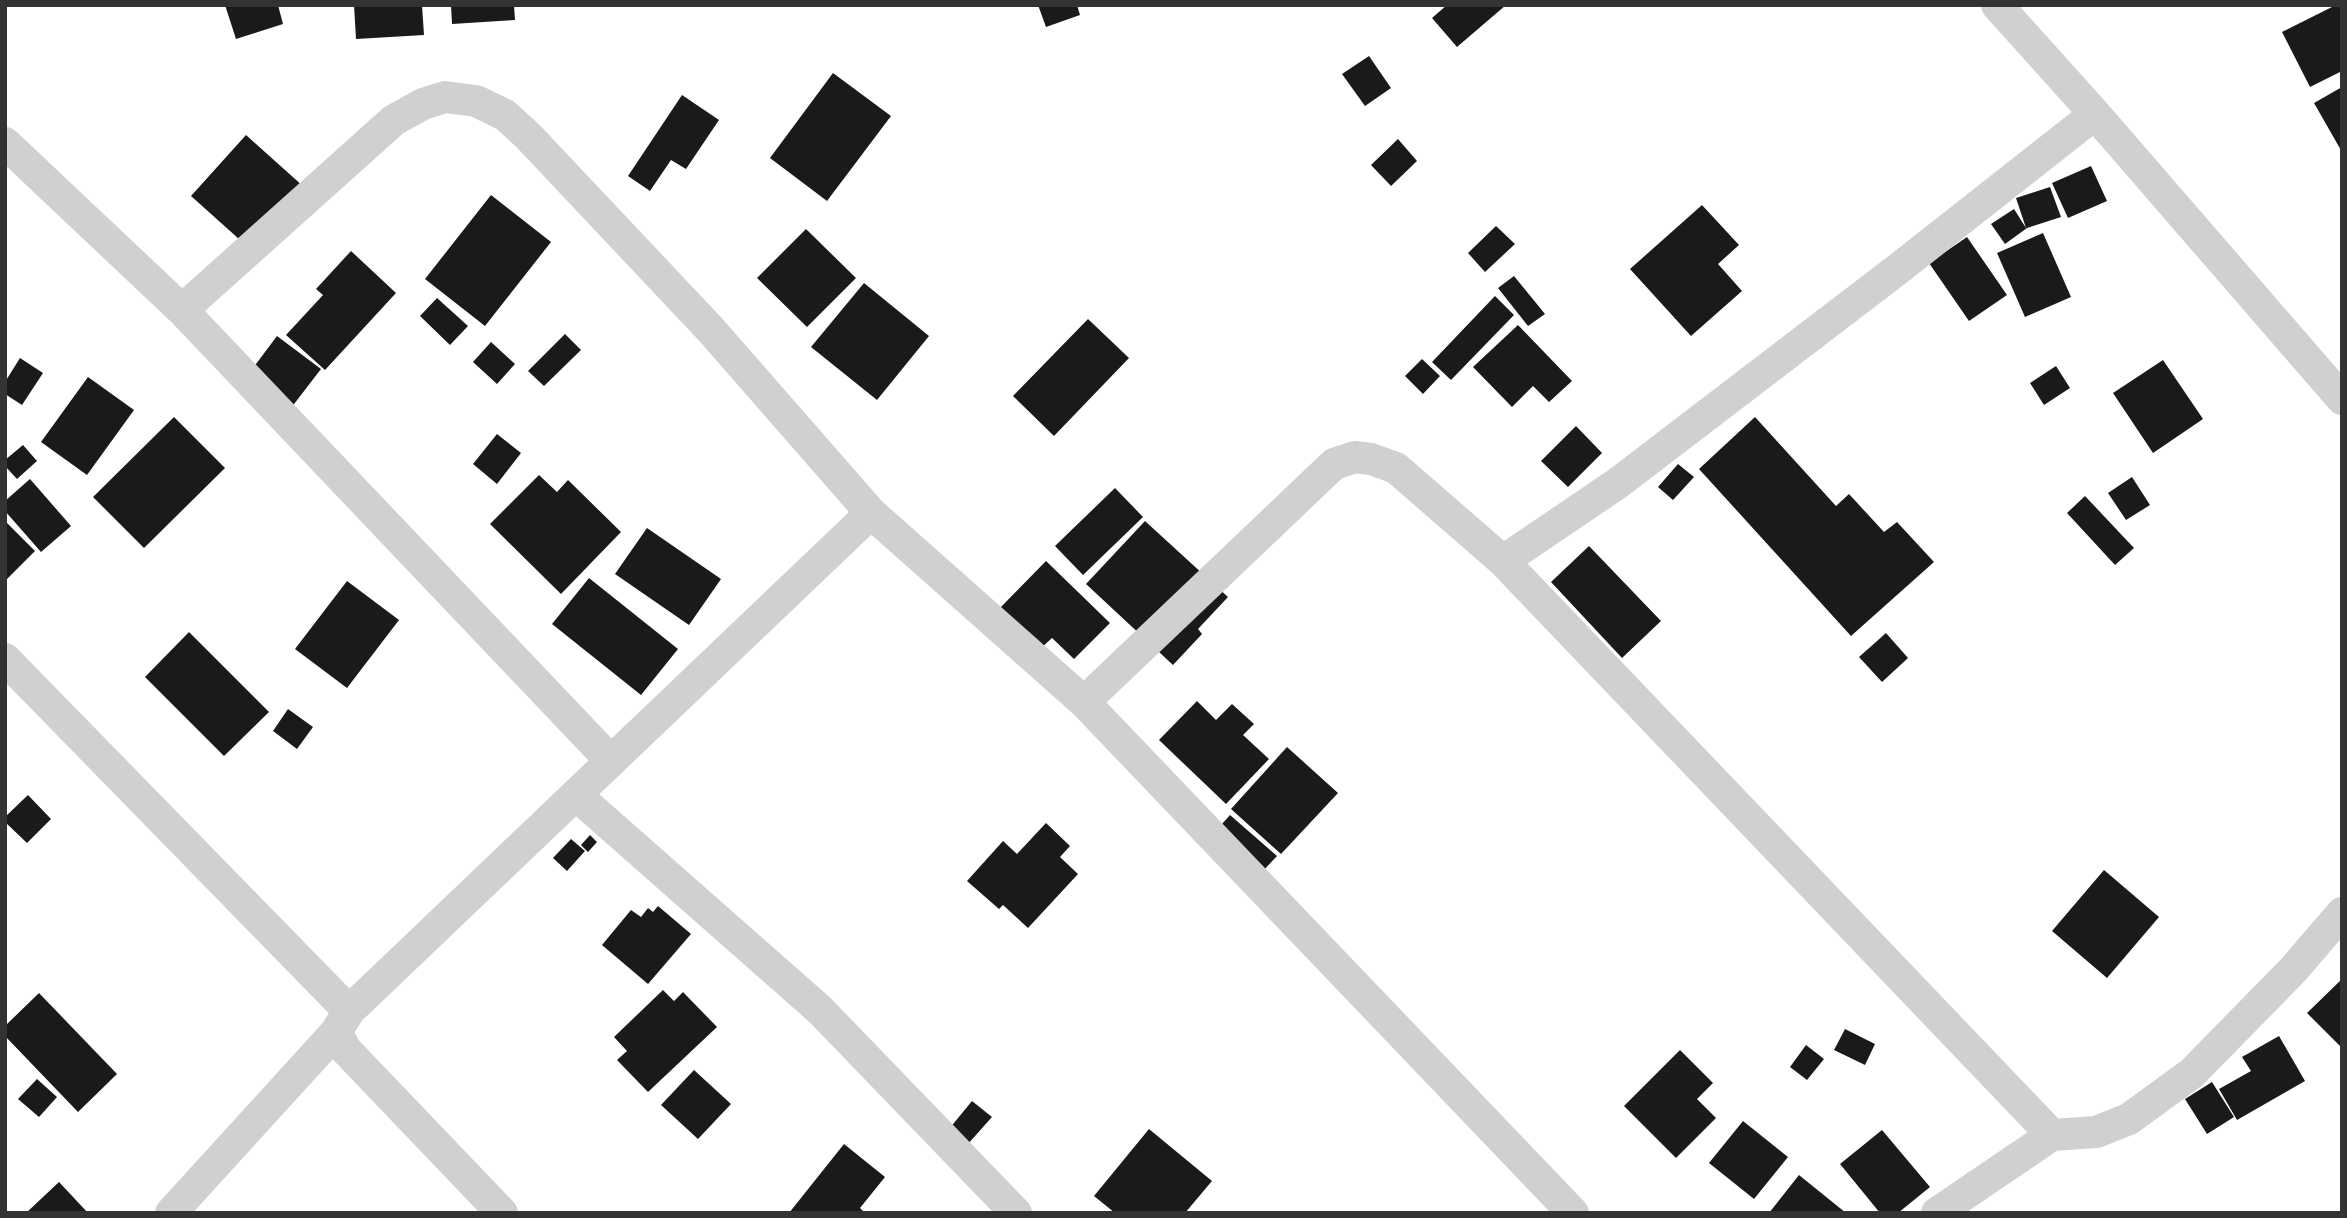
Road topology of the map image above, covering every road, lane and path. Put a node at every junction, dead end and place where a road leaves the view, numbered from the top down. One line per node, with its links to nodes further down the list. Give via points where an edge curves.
1 (1997, 5): 2 (street)
2 (2095, 114): 5 (street); 7 (street, via 1618,484)
3 (5, 143): 4 (street)
4 (182, 310): 6 (street, via 394,120 445,97 477,102 505,115 528,136 710,330); 10 (street)
5 (2342, 398)
6 (871, 513): 9 (street); 10 (street)
7 (1503, 561): 9 (street, via 1396,468 1371,458 1355,457 1334,464); 14 (street)
8 (5, 659): 13 (street)
9 (1084, 702): 18 (street)
10 (611, 761): 11 (street)
11 (576, 795): 13 (street); 17 (street, via 820,1010)
12 (2342, 913): 14 (street, via 2192,1073 2129,1119 2096,1132)
13 (343, 1022): 15 (street); 16 (street, via 346,1050)
14 (2052, 1135): 19 (street)
15 (171, 1213)
16 (502, 1213)
17 (1016, 1213)
18 (1573, 1213)
19 (1937, 1213)

